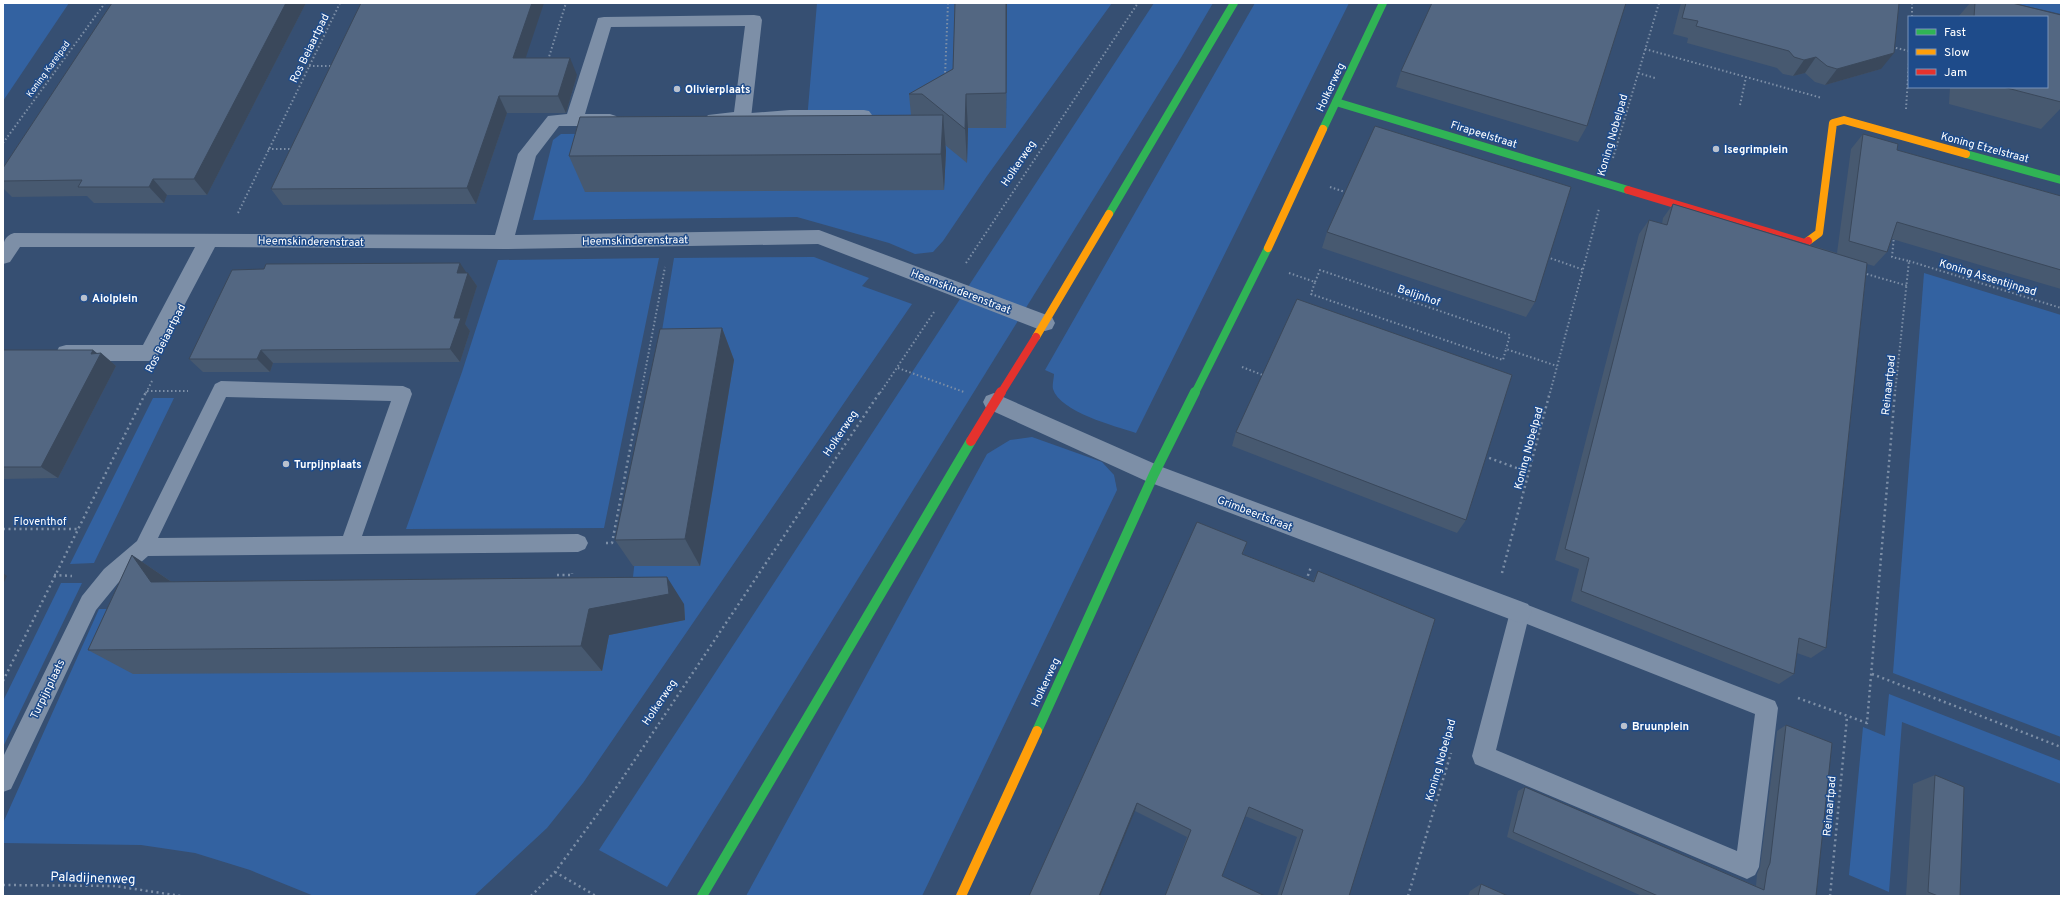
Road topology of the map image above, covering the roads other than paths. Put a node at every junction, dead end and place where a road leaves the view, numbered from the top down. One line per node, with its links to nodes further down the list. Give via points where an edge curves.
1 (1234, 3): 14 (street)
2 (1383, 3): 3 (street, Holkerweg)
3 (1336, 102): 10 (street, Firapeelstraat); 17 (street, Holkerweg, via 1260,264)
4 (878, 116): 5 (lane, via 790,115)
5 (742, 118): 6 (street); 7 (street, via 754,20 604,22)
6 (695, 119)
7 (574, 120): 8 (street); 12 (street, via 554,120 527,154)
8 (626, 120)
9 (2061, 180): 10 (street, Koning Etzelstraat, via 1844,120 1833,123 1819,233 1804,243)
10 (1625, 189)
11 (217, 240): 12 (street, Heemskinderenstraat); 13 (street, via 14,240); 15 (street, via 149,353)
12 (503, 242): 14 (street, Heemskinderenstraat, via 819,237)
13 (3, 257)
14 (1045, 323): 16 (street)
15 (45, 353)
16 (994, 402): 17 (street, Grimbeertstraat); 23 (street)
17 (1154, 474): 21 (street, Grimbeertstraat); 24 (street, Holkerweg)
18 (578, 543): 19 (lane)
19 (349, 546): 20 (lane); 20 (lane, Turpijnplaats, via 403,394 221,389)
20 (144, 548): 22 (lane, Turpijnplaats, via 111,576 89,603)
21 (1520, 612): 21 (lane, via 1767,708 1747,867 1483,756)
22 (3, 781)
23 (702, 896)
24 (961, 896)

